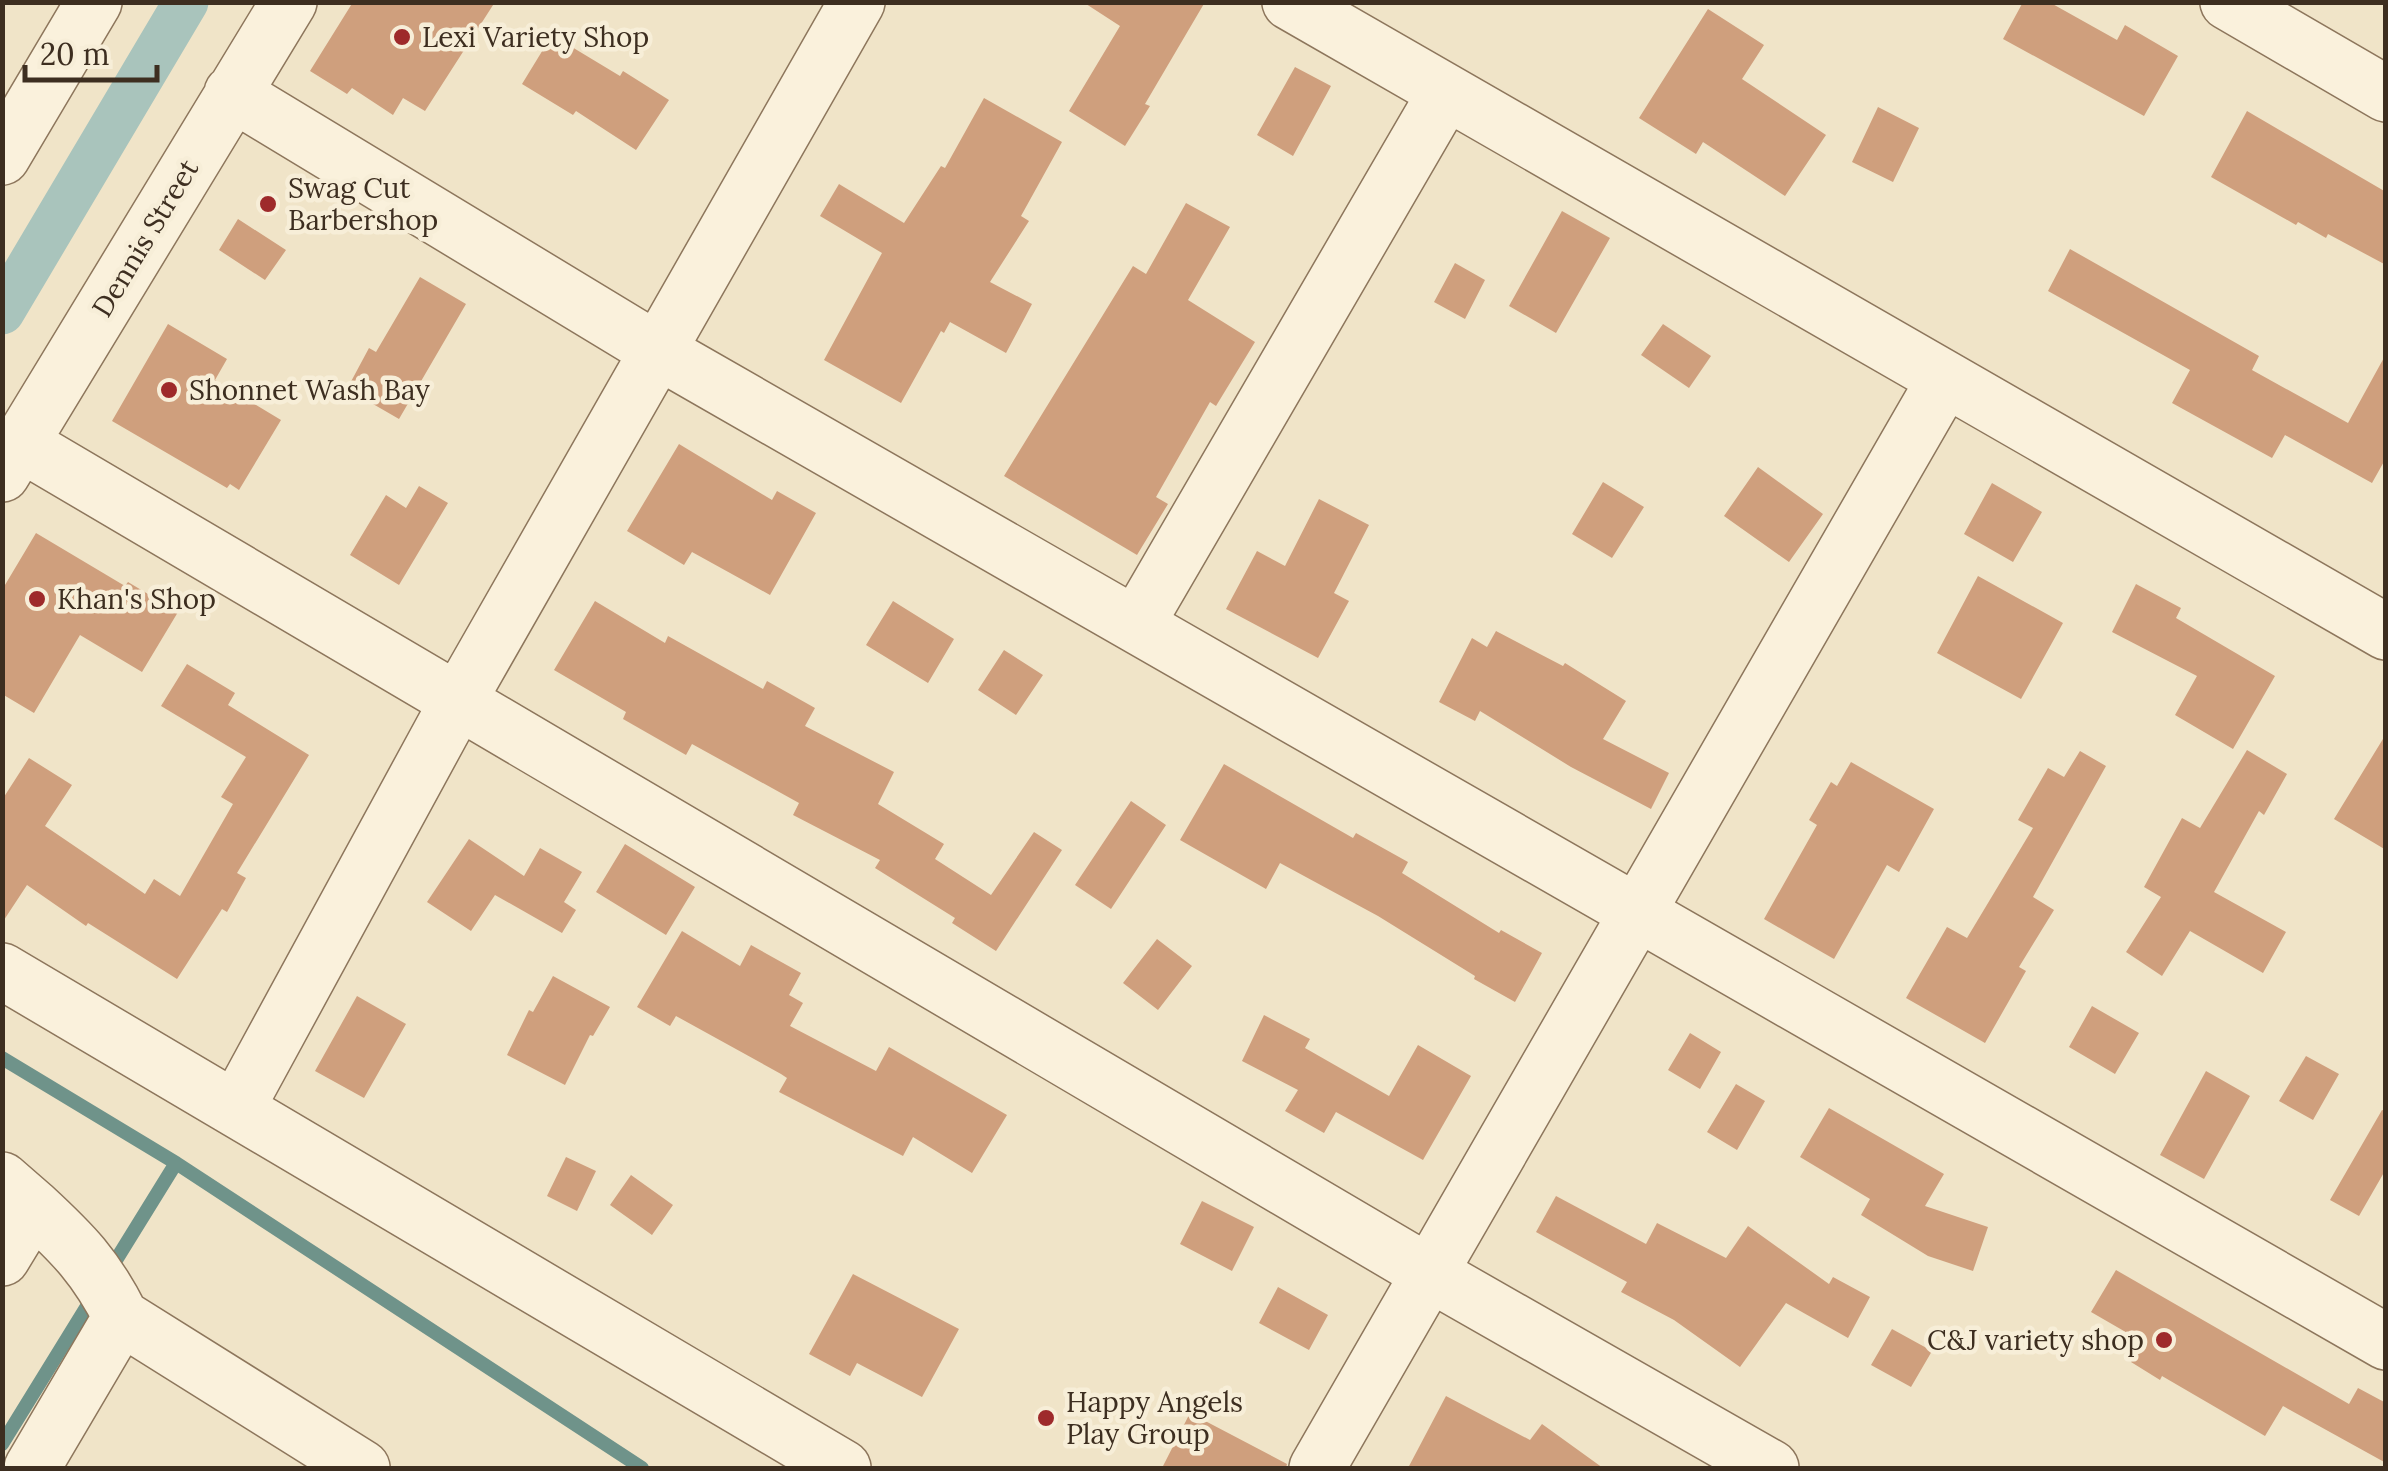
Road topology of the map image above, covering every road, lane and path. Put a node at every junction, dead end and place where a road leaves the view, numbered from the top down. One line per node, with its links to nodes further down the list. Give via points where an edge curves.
1 (94, 2): 9 (street)
2 (289, 2): 8 (street, Dennis Street)
3 (857, 2): 10 (street)
4 (1290, 2): 7 (street)
5 (2228, 2): 6 (street)
6 (2379, 75)
7 (1446, 92): 11 (street); 13 (street)
8 (232, 93): 10 (street); 12 (street, Dennis Street)
9 (2, 157)
10 (658, 351): 13 (street); 15 (street)
11 (1945, 379): 14 (street); 16 (street)
12 (12, 459): 15 (street)
13 (1136, 625): 16 (street)
14 (2386, 632)
15 (458, 701): 18 (street); 21 (street)
16 (1636, 915): 21 (street); 23 (street)
17 (2, 972): 18 (street)
18 (236, 1109): 26 (street)
19 (22, 1196): 20 (street); 22 (street, via 101,1277)
20 (2, 1258)
21 (1430, 1274): 27 (street); 28 (street)
22 (120, 1316): 24 (street); 25 (street)
23 (2386, 1342)
24 (32, 1468)
25 (362, 1468)
26 (843, 1468)
27 (1317, 1468)
28 (1770, 1468)

